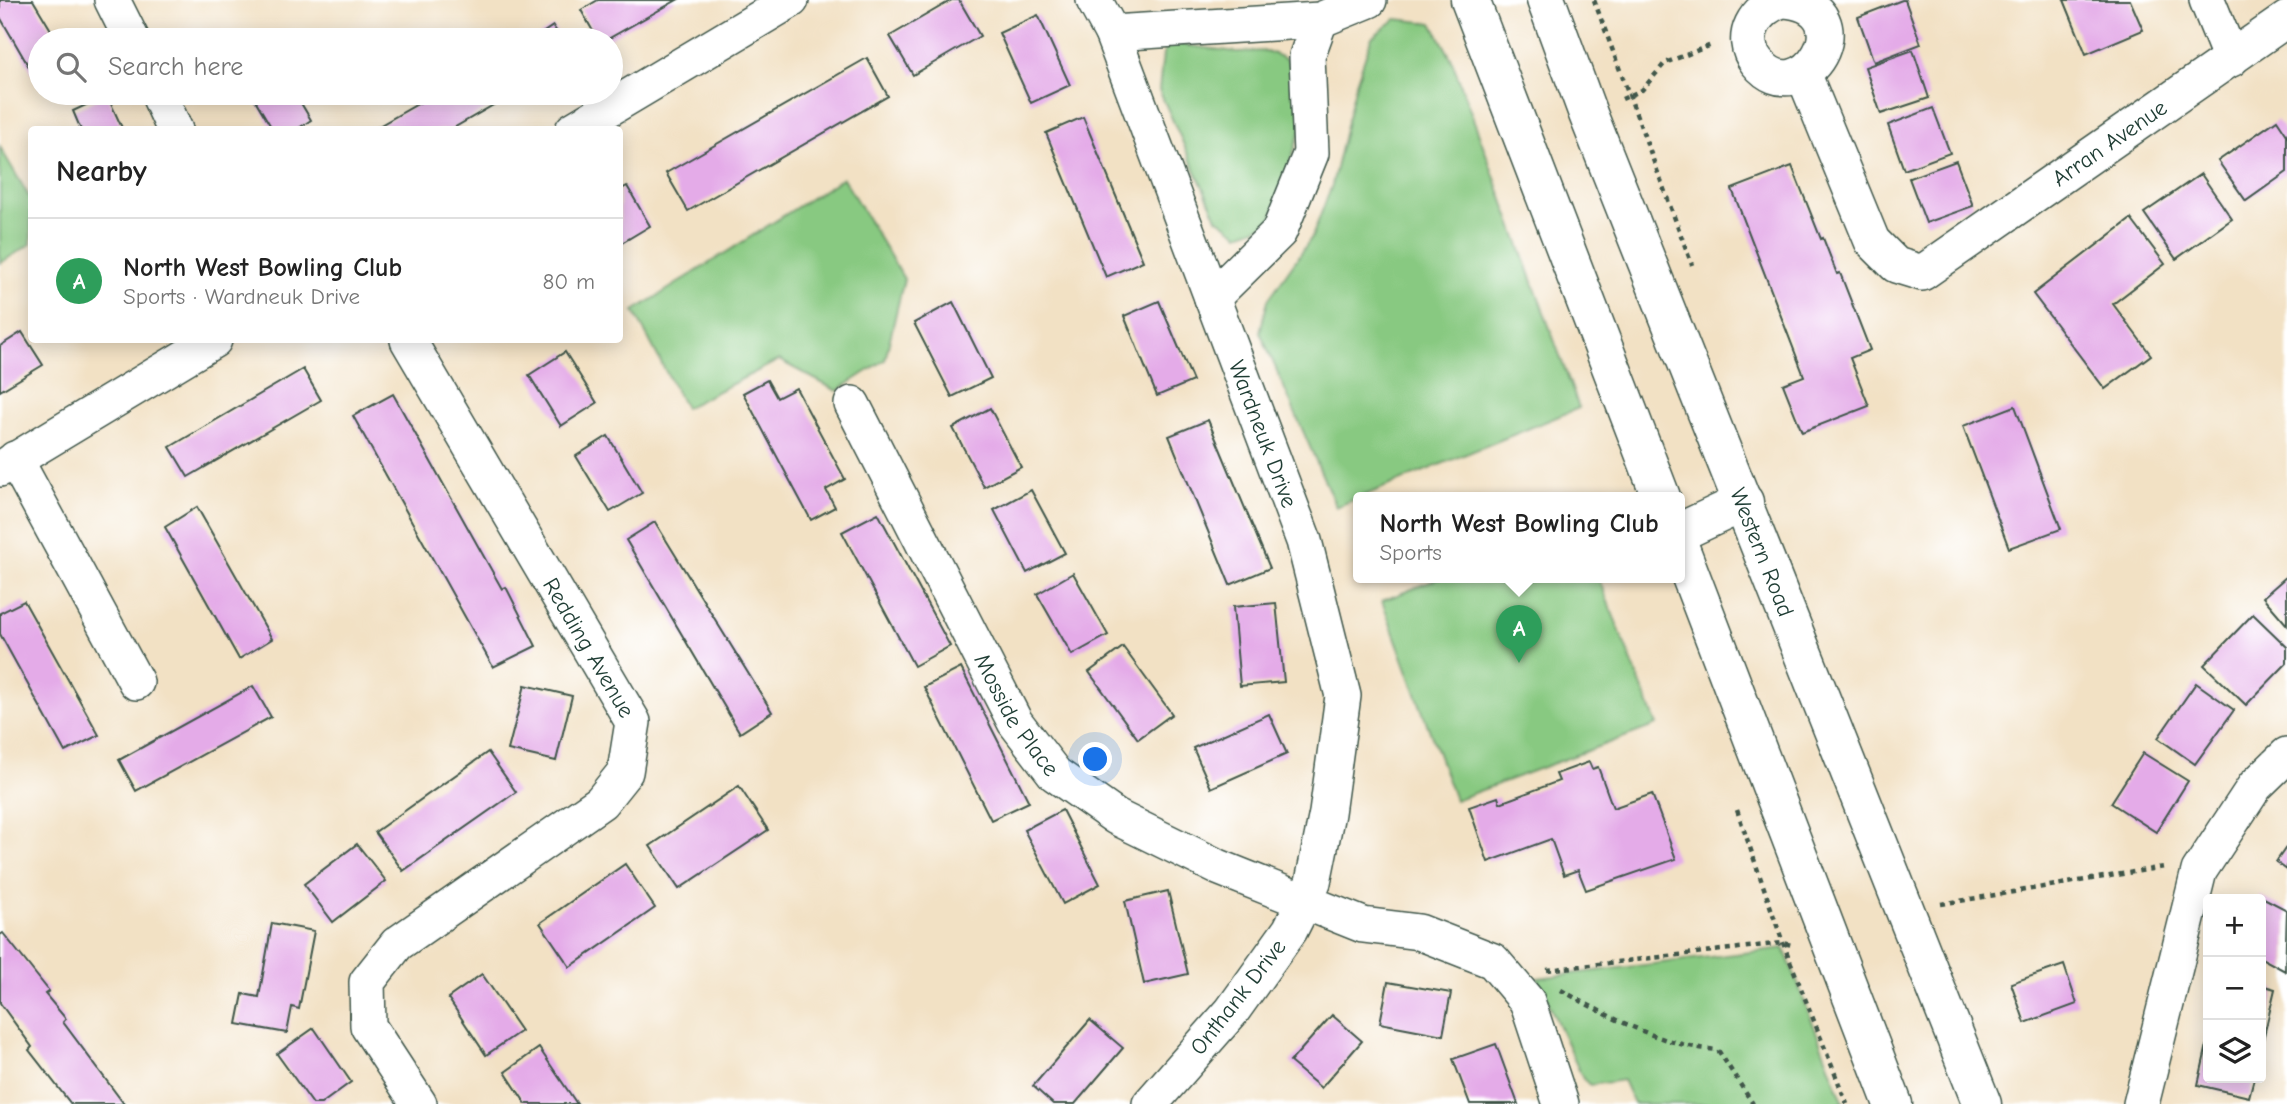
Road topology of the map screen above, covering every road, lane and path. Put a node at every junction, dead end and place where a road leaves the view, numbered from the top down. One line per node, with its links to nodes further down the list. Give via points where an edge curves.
1 (112, 0): 11 (street)
2 (792, 0): 16 (street)
3 (1094, 0): 12 (street, Wardneuk Drive)
4 (1369, 0): 10 (street)
5 (1470, 0): 27 (main road)
6 (1546, 0): 19 (main road, Western Road)
7 (1784, 0): 13 (street, via 1756,15); 15 (street, via 1812,9 1824,28 1823,51)
8 (2207, 0): 14 (street)
9 (2287, 19): 14 (street, Arran Avenue)
10 (1320, 20): 12 (street); 22 (street, via 1307,56 1311,153 1279,232)
11 (126, 28)
12 (1112, 33): 22 (street, Wardneuk Drive)
13 (1750, 46): 15 (street, via 1758,63 1773,74); 19 (path, via 1719,42 1665,63 1642,90)
14 (2231, 59): 15 (street, Arran Avenue, via 1922,273 1896,265 1872,241)
15 (1803, 74)
16 (623, 100)
17 (164, 105): 20 (street)
18 (615, 105): 21 (street)
19 (1588, 114): 28 (main road, Western Road)
20 (173, 126)
21 (580, 126)
22 (1212, 298): 33 (street, Wardneuk Drive, via 1304,541 1343,696 1327,813)
23 (209, 343): 26 (street)
24 (410, 343): 35 (street, Redding Avenue, via 633,722 625,772 601,803 397,944 366,982 368,1026)
25 (852, 404): 33 (street, Mosside Place, via 1015,722 1055,774 1116,817 1218,867)
26 (8, 464): 31 (street)
27 (1659, 492)
28 (1744, 502): 29 (main road); 40 (main road, Western Road)
29 (1685, 530)
30 (1685, 561): 39 (main road)
31 (136, 682)
32 (2287, 755): 41 (street, via 2255,786 2199,870)
33 (1309, 891): 34 (street, via 1363,925 1419,932 1493,961); 36 (street, Onthank Drive, via 1290,930 1232,1012)
34 (1518, 990): 37 (street, via 1527,1001); 38 (path, via 1540,982 1551,985 1616,1020 1677,1043 1718,1050)
35 (419, 1104)
36 (1150, 1104)
37 (1561, 1104)
38 (1753, 1104)
39 (1893, 1104)
40 (1982, 1104)
41 (2141, 1104)

